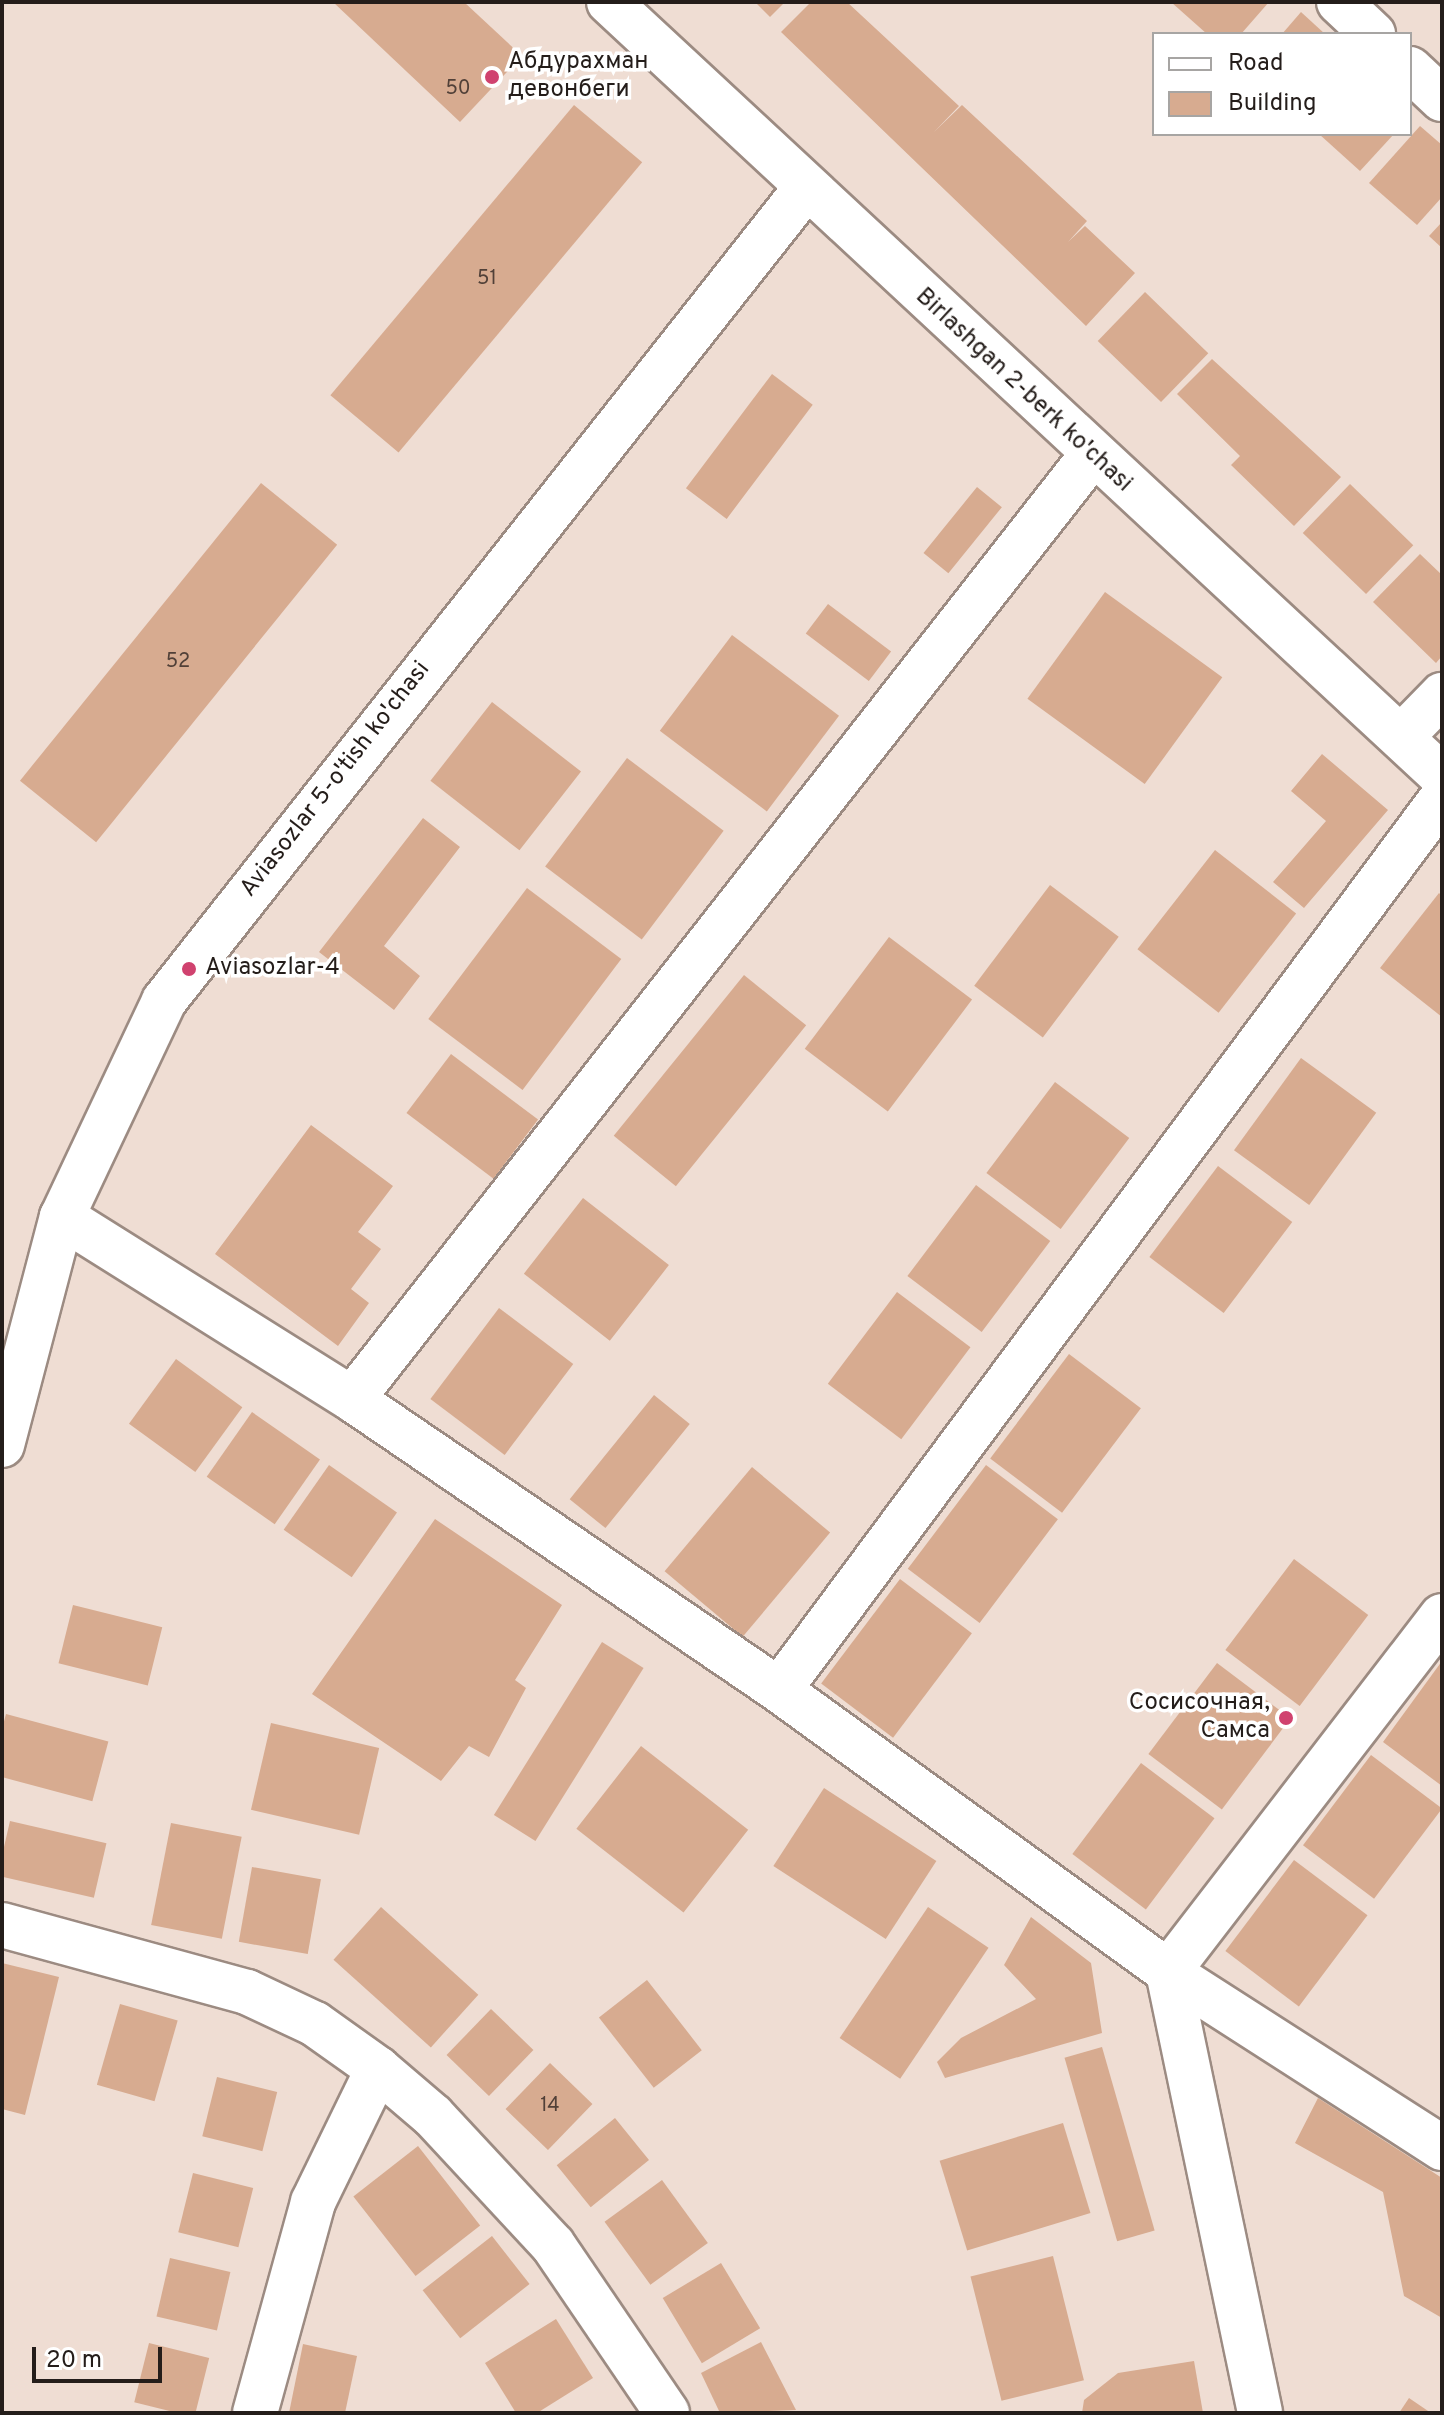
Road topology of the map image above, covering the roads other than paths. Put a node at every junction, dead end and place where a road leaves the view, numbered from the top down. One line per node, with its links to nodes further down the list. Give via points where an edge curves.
1 (609, 2): 6 (street, Birlashgan 2-berk ko'chasi)
2 (1339, 2): 3 (street)
3 (1371, 32)
4 (1412, 71): 5 (street)
5 (1442, 99)
6 (805, 189): 7 (street, Birlashgan 2-berk ko'chasi); 12 (street, Aviasozlar 5-o'tish ko'chasi, via 164,1001)
7 (1092, 455): 9 (street, Birlashgan 2-berk ko'chasi); 13 (street)
8 (1442, 695): 9 (street)
9 (1401, 737): 10 (street, Birlashgan 2-berk ko'chasi)
10 (1442, 776)
11 (1442, 798): 16 (street)
12 (62, 1217): 13 (street); 14 (street, Aviasozlar 5-o'tish ko'chasi)
13 (352, 1399): 16 (street)
14 (2, 1445)
15 (1442, 1616): 18 (street)
16 (779, 1690): 18 (street)
17 (2, 1925): 19 (street, via 247,1992 315,2024)
18 (1168, 1972): 20 (street); 23 (street)
19 (378, 2069): 21 (street, via 313,2202); 22 (street, via 433,2116 553,2245)
20 (1442, 2148)
21 (255, 2413)
22 (667, 2413)
23 (1260, 2413)

